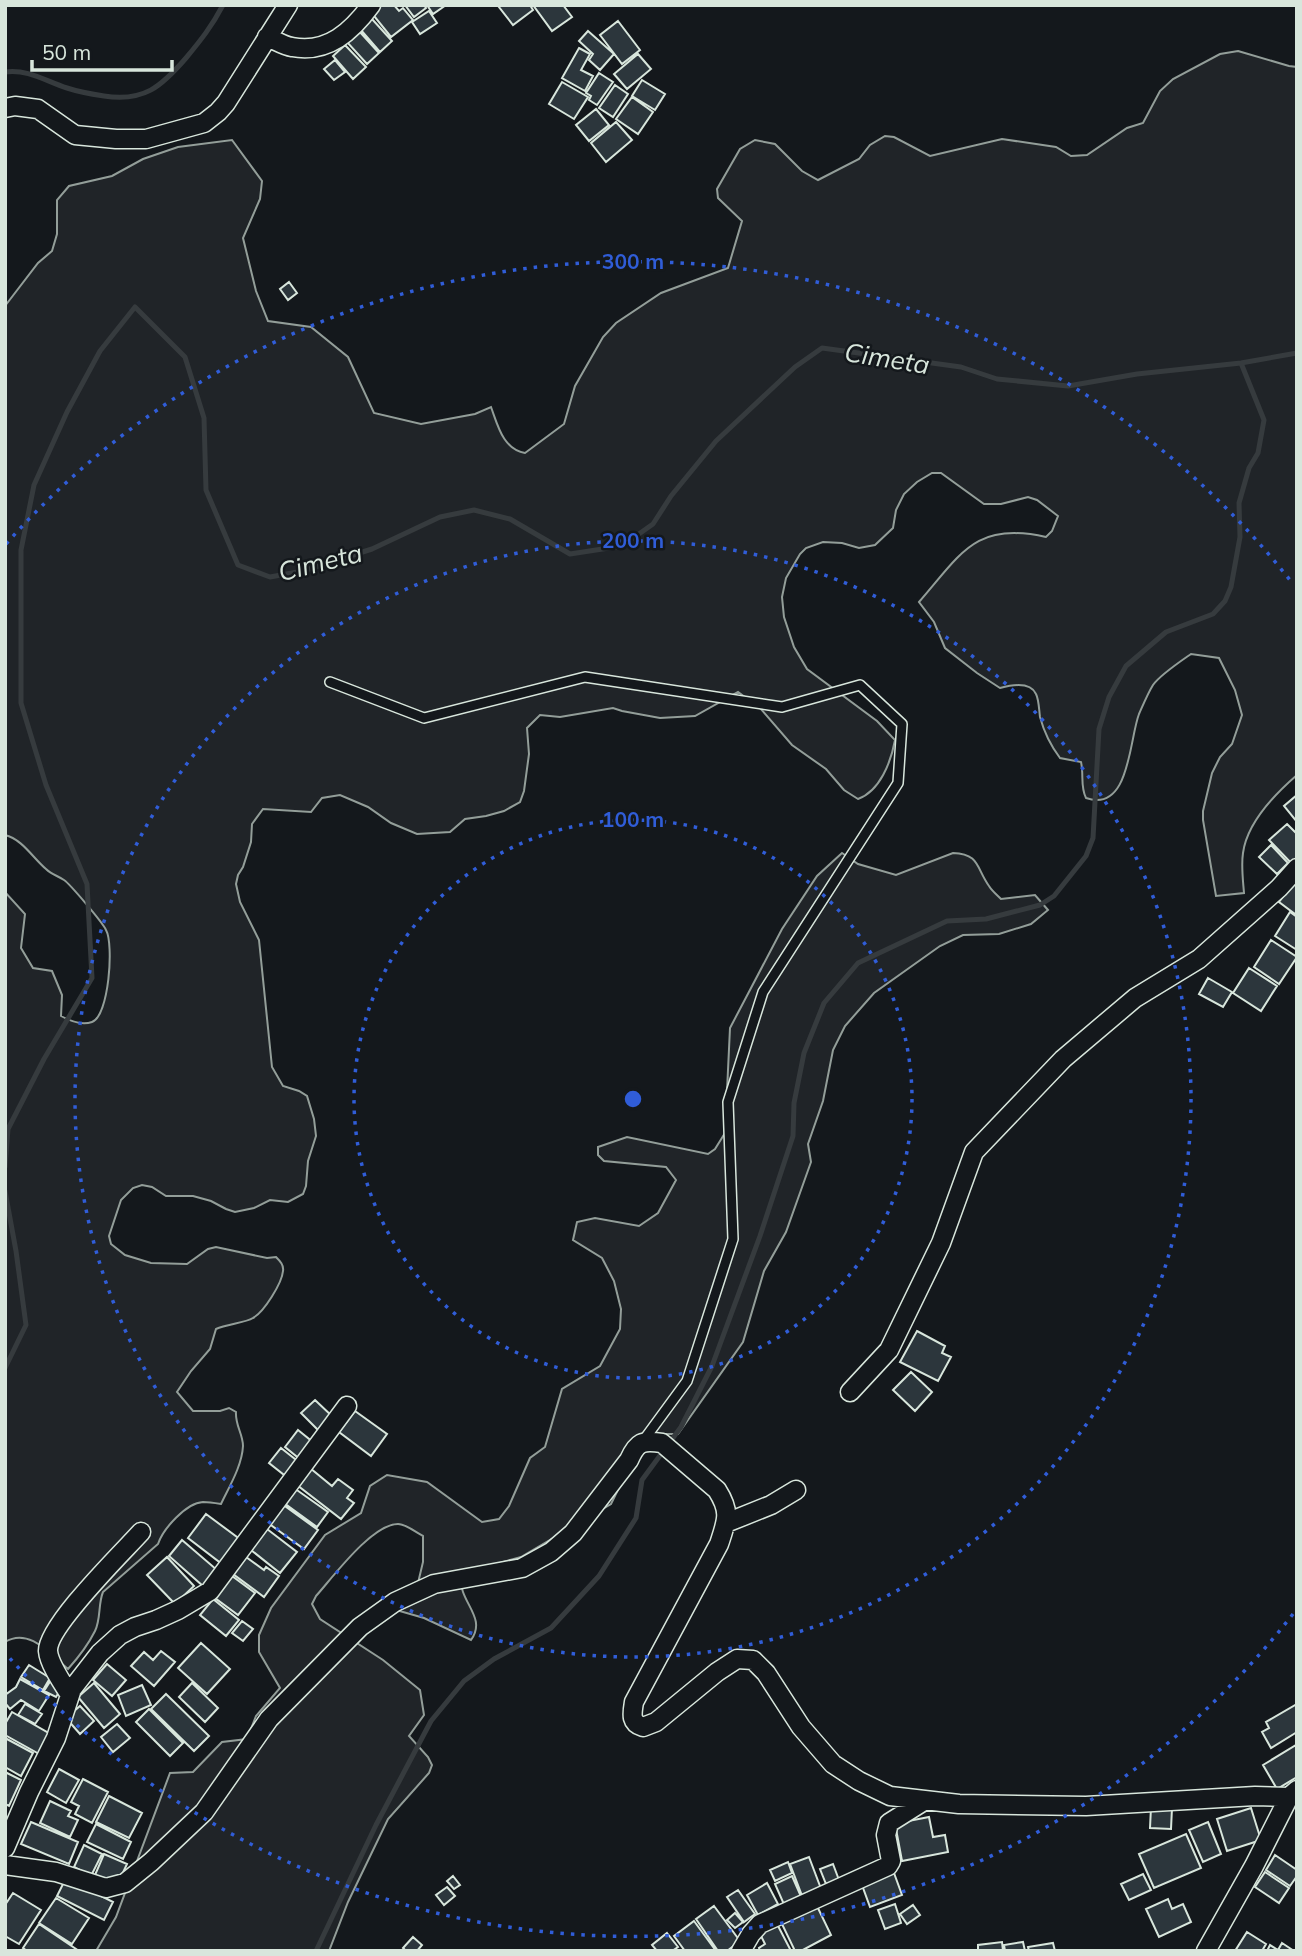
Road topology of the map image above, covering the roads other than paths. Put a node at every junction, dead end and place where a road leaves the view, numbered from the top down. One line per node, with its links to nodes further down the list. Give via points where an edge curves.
1 (288, 5): 3 (street)
2 (371, 5): 3 (street, via 337,40 307,48)
3 (267, 37): 4 (street, via 218,113 193,127 146,139 75,135 38,109)
4 (5, 108)
5 (330, 682): 9 (lane, via 424,718 585,677 782,707 860,685 902,724 898,783 764,992 729,1102 733,1239 687,1381)
6 (1297, 868): 7 (street, via 1199,959 1136,998 1063,1059 974,1152 941,1243 889,1350)
7 (850, 1392)
8 (347, 1406): 13 (street, via 210,1591 120,1635 100,1653)
9 (642, 1442): 11 (street, via 662,1443 717,1490 726,1507); 17 (street, via 573,1533 551,1552 522,1568 434,1584 395,1602 360,1627 269,1720 204,1812 125,1883 106,1888 56,1872)
10 (796, 1490): 11 (street)
11 (726, 1523): 15 (street, via 634,1702 636,1725 656,1722 737,1659 753,1660 833,1764 890,1796)
12 (141, 1532): 13 (street, via 71,1609 52,1637 48,1651)
13 (70, 1695): 16 (street, via 56,1738)
14 (1293, 1793): 15 (street, via 1086,1806); 19 (street)
15 (924, 1801): 18 (street, via 889,1823 888,1866 760,1924)
16 (5, 1849)
17 (5, 1865)
18 (741, 1951)
19 (1206, 1951)

